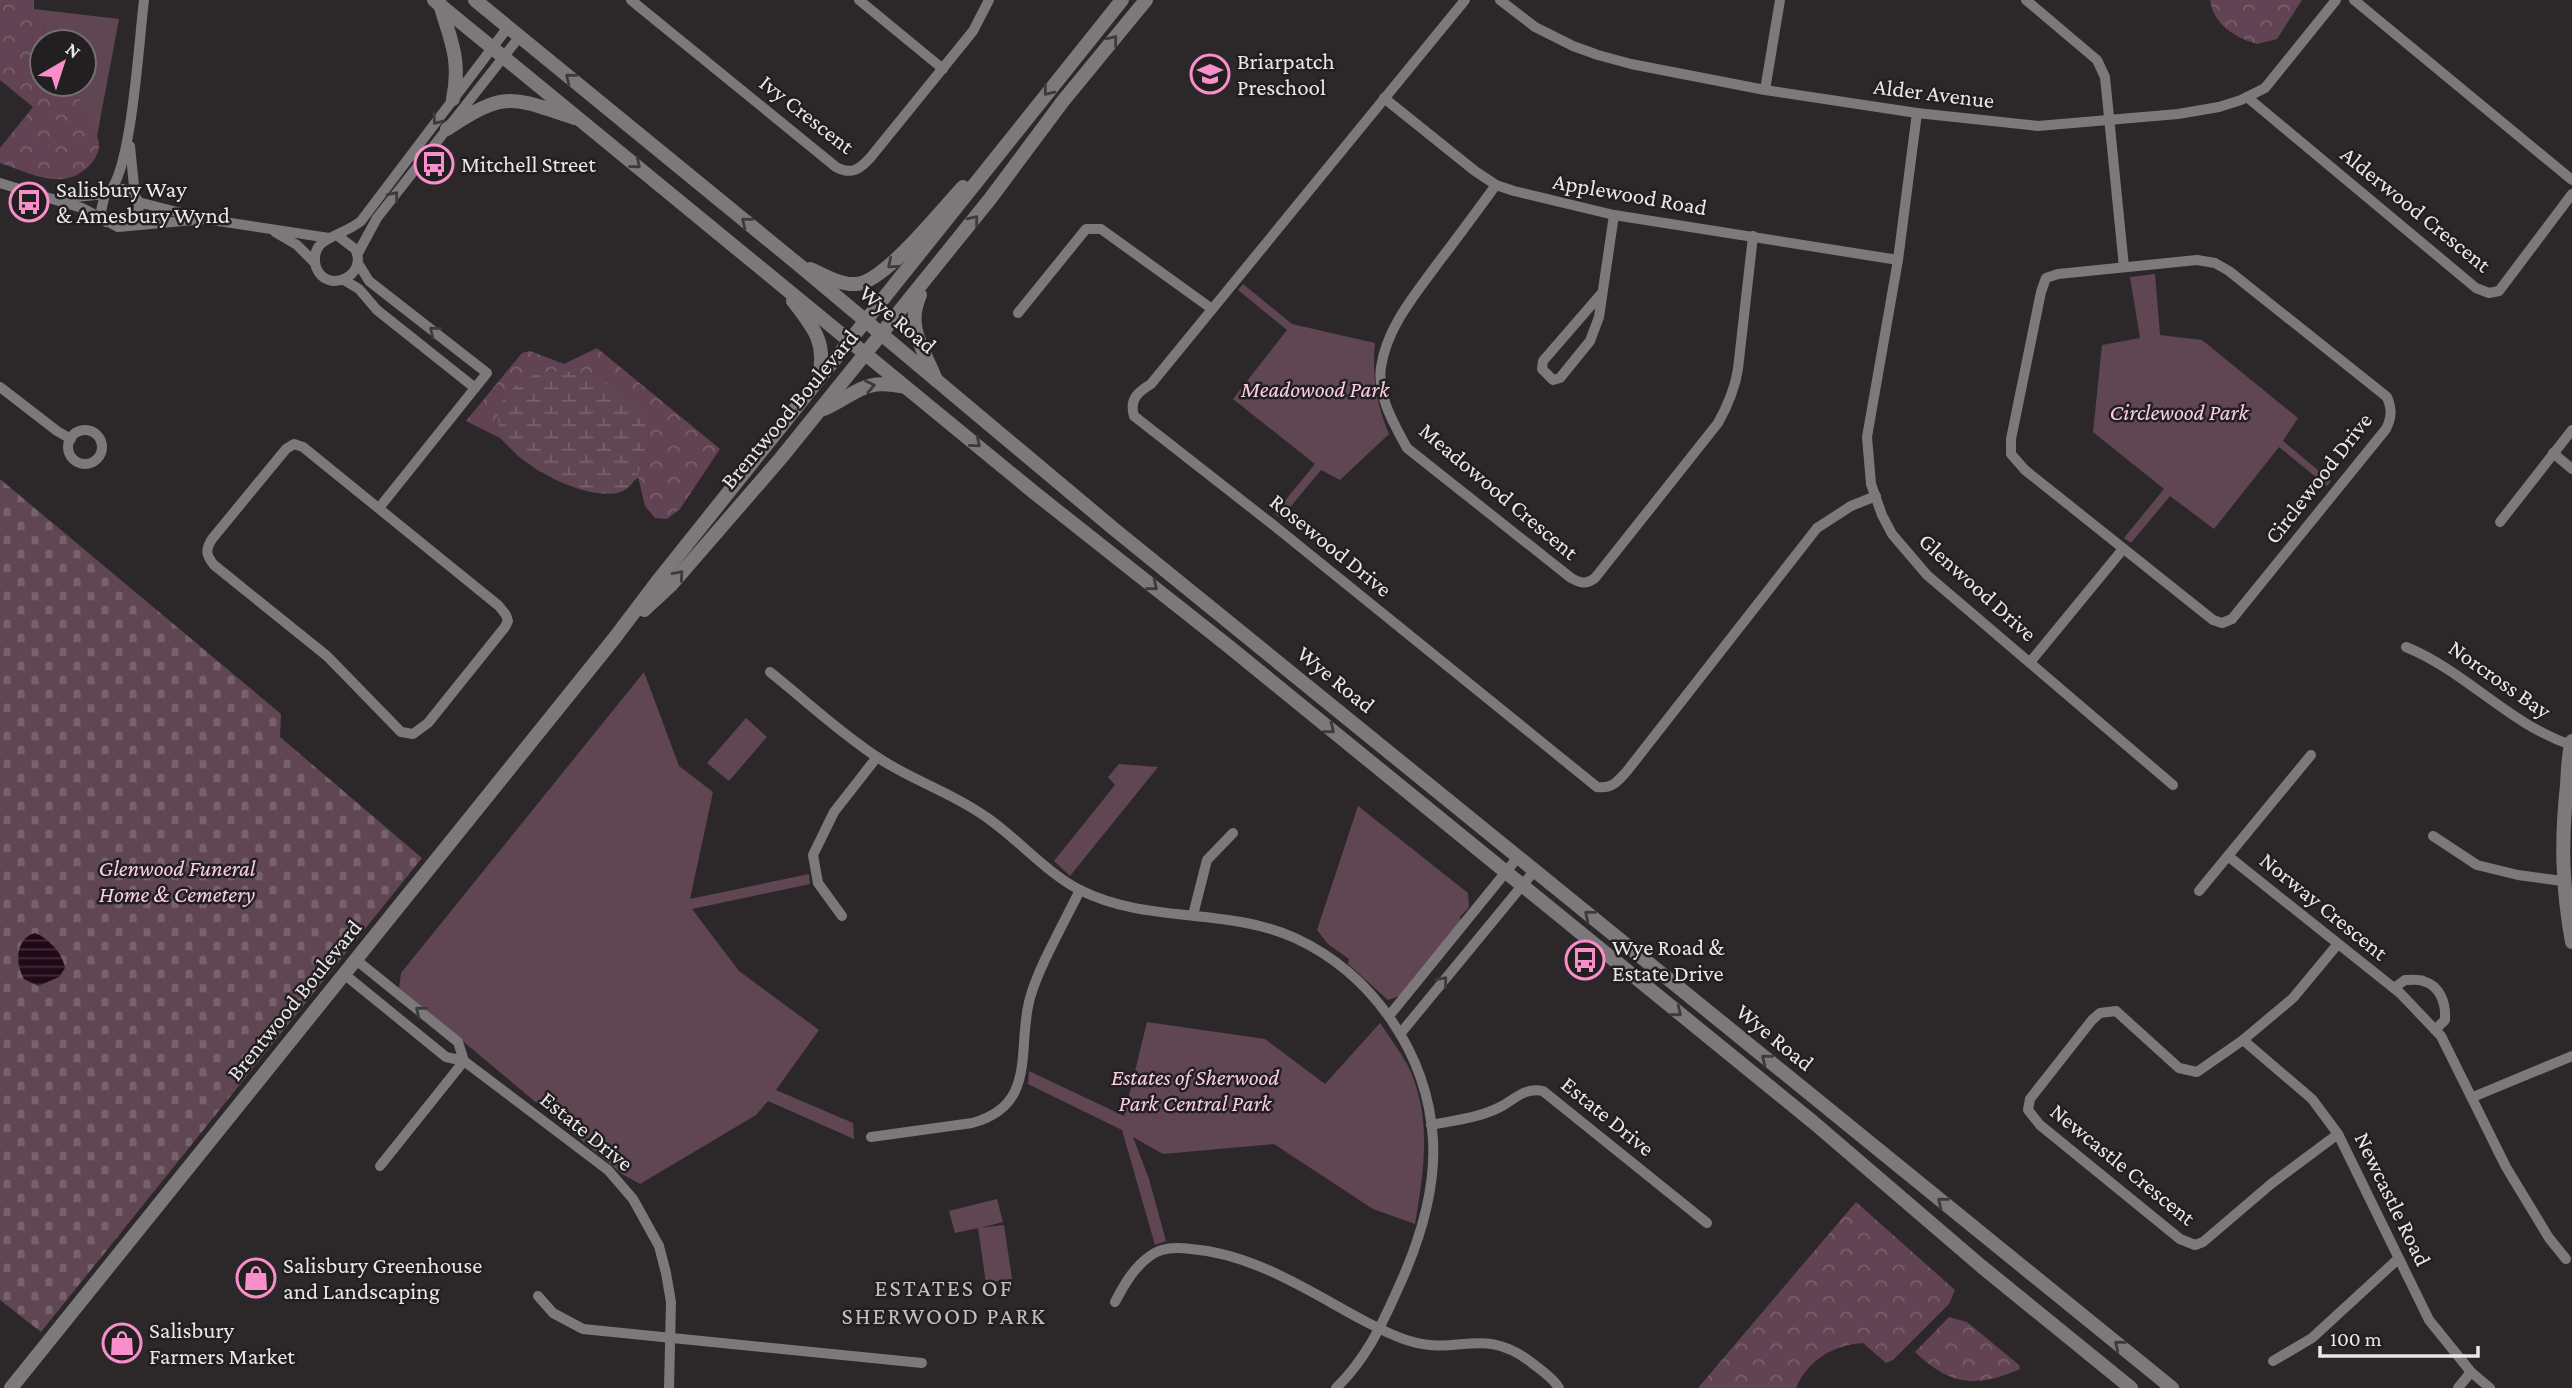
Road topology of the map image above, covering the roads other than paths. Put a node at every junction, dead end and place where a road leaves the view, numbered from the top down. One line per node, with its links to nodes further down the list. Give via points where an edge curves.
1 (144, 0): 26 (street)
2 (475, 0): 15 (main road, Wye Road)
3 (631, 0): 17 (street, Ivy Crescent, via 836,167 848,172 864,165)
4 (859, 0): 17 (street)
5 (989, 0): 17 (street, Ivy Crescent, via 973,31)
6 (1122, 0): 25 (main road, Brentwood Boulevard, one-way to 25)
7 (1146, 0): 47 (main road, Brentwood Boulevard, one-way to 7)
8 (1465, 0): 20 (street, Rosewood Drive)
9 (1500, 0): 18 (street, Alder Avenue, via 1535,27 1598,55)
10 (1780, 0): 18 (street)
11 (2026, 0): 23 (street, via 2097,60 2105,76)
12 (2336, 0): 19 (street, Alder Avenue, via 2266,88)
13 (2354, 0): 28 (street)
14 (437, 2): 16 (main road, Wye Road); 21 (main road, via 456,56)
15 (514, 32): 16 (street); 45 (main road, Wye Road, one-way to 15)
16 (498, 52): 21 (street); 24 (main road, Wye Road); 27 (street)
17 (943, 69)
18 (1765, 90): 22 (street, Alder Avenue)
19 (2248, 97): 23 (street, Alder Avenue, via 2178,114); 32 (street, Alderwood Crescent, via 2476,288 2489,293 2498,291)
20 (1384, 98): 30 (street, Applewood Road); 51 (street, Rosewood Drive)
21 (453, 99): 41 (street, one-way to 41, via 361,221)
22 (1917, 113): 23 (street, Alder Avenue, via 2038,126); 43 (street, Glenwood Drive)
23 (2110, 119): 46 (street)
24 (583, 120): 27 (main road, via 503,100 476,110); 49 (main road, Wye Road, one-way to 49)
25 (1021, 124): 45 (main road, one-way to 45, via 899,258 874,278 843,284); 53 (main road, Brentwood Boulevard)
26 (129, 129): 31 (street, via 120,173); 34 (street)
27 (447, 129): 42 (street, one-way to 27, via 377,218)
28 (2572, 180)
29 (0, 183): 33 (street)
30 (1496, 185): 35 (street, Applewood Road); 40 (street, Meadowood Crescent, via 1405,308 1391,334 1381,368 1385,402 1407,448 1580,582 1595,578 1727,406 1738,369)
31 (107, 193): 33 (street); 34 (street, via 125,189); 37 (street, via 101,211)
32 (2572, 194)
33 (51, 199): 37 (street)
34 (136, 199): 36 (street); 38 (street, via 135,220)
35 (1614, 215): 40 (street, Applewood Road); 50 (street)
36 (205, 219): 38 (street); 39 (street)
37 (106, 222): 38 (street)
38 (124, 227)
39 (273, 230): 41 (street); 44 (street)
40 (1753, 236): 43 (street, Applewood Road)
41 (334, 237): 42 (street, via 350,243); 44 (street, via 319,246)
42 (358, 258): 48 (street, via 355,270); 59 (street, one-way to 42, via 487,373 369,281)
43 (1898, 260): 67 (street, Glenwood Drive, via 1867,437)
44 (315, 263): 48 (street, via 323,277)
45 (799, 265): 53 (main road, Wye Road)
46 (2124, 267): 70 (street, Circlewood Drive, via 2046,278 2011,439 2011,454 2025,470); 70 (street, Circlewood Drive, via 2197,260 2215,263 2387,397 2391,419 2232,620 2213,620)
47 (931, 273): 54 (main road, Brentwood Boulevard); 56 (main road, via 912,319)
48 (344, 280): 59 (street)
49 (783, 284): 55 (main road, Wye Road); 57 (main road, via 818,334 821,359)
50 (1601, 294): 50 (street, via 1543,361 1542,369 1553,380 1560,378 1590,341)
51 (1212, 309): 52 (street, via 1101,229 1086,229); 67 (street, Rosewood Drive, via 1151,384 1136,394 1134,416 1597,787 1607,789 1627,771 1817,528)
52 (1018, 313)
53 (865, 321): 54 (main road, Wye Road); 55 (main road, Brentwood Boulevard)
54 (881, 334): 55 (main road, Brentwood Boulevard); 56 (main road, Wye Road)
55 (858, 346): 57 (main road, Brentwood Boulevard); 60 (main road, Wye Road); 61 (main road, Brentwood Boulevard); 65 (main road, via 807,409)
56 (937, 381): 82 (main road, Wye Road)
57 (817, 382): 71 (main road, Brentwood Boulevard)
58 (0, 387): 63 (street)
59 (475, 388): 68 (street)
60 (923, 399): 61 (main road, one-way to 60, via 858,389 877,384 905,387); 84 (main road, Wye Road, one-way to 84)
61 (820, 411): 65 (main road, Brentwood Boulevard)
62 (2572, 430): 64 (street)
63 (71, 439)
64 (2553, 453): 66 (street); 69 (street)
65 (781, 458): 71 (main road, Brentwood Boulevard, one-way to 65, via 672,584)
66 (2572, 469)
67 (1876, 496): 73 (street, Glenwood Drive, via 1892,534 1910,558)
68 (379, 508): 68 (street, via 294,444 212,539 207,556 334,662 401,732 413,734 428,723 508,621 499,607)
69 (2500, 522)
70 (2123, 549): 73 (street)
71 (613, 640): 93 (main road, Brentwood Boulevard)
72 (2406, 647): 75 (street, Norcross Bay, via 2432,658 2519,722)
73 (2031, 661): 78 (street, Glenwood Drive)
74 (770, 672): 77 (street)
75 (2571, 743): 85 (main road)
76 (2311, 755): 81 (street, Norway Crescent)
77 (877, 757): 87 (street, via 985,816); 90 (street, via 834,812 813,855 818,883)
78 (2173, 785)
79 (1233, 833): 89 (street, via 1207,860)
80 (2432, 836): 85 (street, via 2477,865)
81 (2228, 856): 88 (street, Norway Crescent); 92 (street, Norway Crescent)
82 (1518, 857): 83 (main road, Wye Road); 84 (street)
83 (1535, 870): 86 (street); 122 (main road, Wye Road, one-way to 83)
84 (1507, 873): 86 (main road, Wye Road); 96 (street)
85 (2562, 881): 91 (main road)
86 (1522, 886): 98 (street, one-way to 86); 121 (main road, Wye Road, one-way to 121)
87 (1080, 890): 89 (street, via 1137,909); 105 (street, via 1030,998 1022,1072 1017,1091 1008,1102 986,1119 972,1123)
88 (2199, 891)
89 (1193, 915): 96 (street, via 1269,928 1310,945 1346,971)
90 (842, 916)
91 (2572, 942)
92 (2337, 945): 95 (street, Norway Crescent); 99 (street, Newcastle Crescent, via 2293,998)
93 (355, 959): 94 (main road, Brentwood Boulevard); 101 (street, Estate Drive, one-way to 93, via 458,1042)
94 (344, 974): 101 (street, Estate Drive, via 446,1057); 117 (main road, Brentwood Boulevard)
95 (2394, 989): 97 (street, Norway Crescent); 97 (street, Norway Crescent, via 2405,980 2424,981 2442,996 2445,1020)
96 (1389, 1016): 98 (street)
97 (2435, 1030): 102 (street, Norway Crescent)
98 (1400, 1034): 103 (street, via 1417,1070)
99 (2243, 1040): 104 (street, Newcastle Road, via 2312,1099); 104 (street, Newcastle Crescent, via 2197,1072 2179,1068 2116,1011 2100,1013 2030,1099 2028,1110 2040,1125 2158,1222 2186,1244 2195,1245)
100 (2572, 1056): 102 (street)
101 (464, 1061): 106 (street); 113 (street, Estate Drive, via 608,1170 633,1199 659,1246 671,1302)
102 (2473, 1097): 109 (street, Norway Crescent, via 2506,1167)
103 (1431, 1125): 107 (street, Estate Drive, via 1483,1114 1521,1093 1543,1091); 112 (street, via 1433,1160 1424,1216 1409,1264)
104 (2338, 1134): 108 (street, Newcastle Road)
105 (871, 1137)
106 (380, 1166)
107 (1707, 1223)
108 (2398, 1259): 114 (street, via 2312,1338); 116 (street, Newcastle Road, via 2429,1320)
109 (2566, 1259)
110 (538, 1296): 113 (street, via 553,1313 583,1329)
111 (1115, 1302): 112 (street, via 1130,1276 1162,1249 1211,1250 1265,1268)
112 (1379, 1328): 119 (street, via 1369,1350); 120 (street, via 1424,1345 1494,1343 1532,1363)
113 (670, 1336): 115 (street); 118 (street, Estate Drive)
114 (2273, 1361)
115 (922, 1363)
116 (2471, 1372): 123 (street); 124 (street, Newcastle Road)
117 (10, 1388)
118 (669, 1388)
119 (1336, 1388)
120 (1559, 1388)
121 (2131, 1388)
122 (2172, 1388)
123 (2458, 1388)
124 (2490, 1388)

